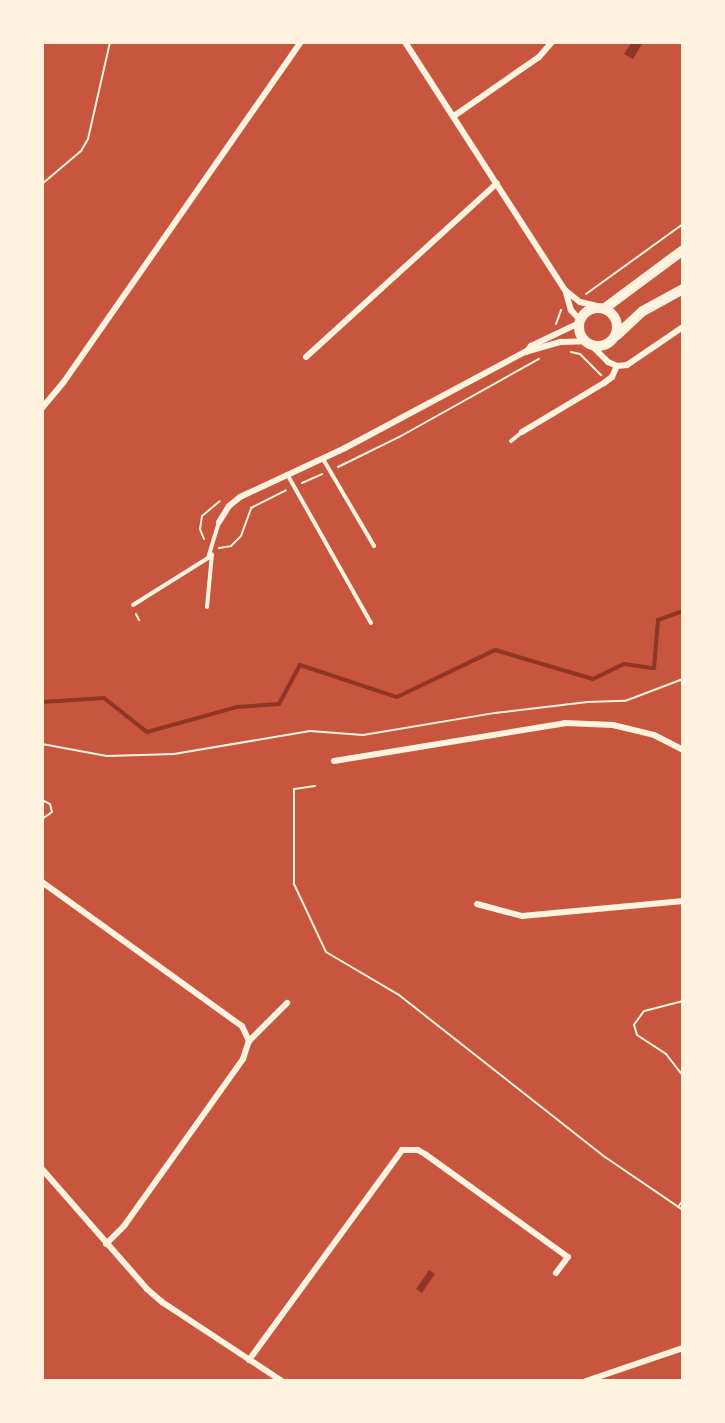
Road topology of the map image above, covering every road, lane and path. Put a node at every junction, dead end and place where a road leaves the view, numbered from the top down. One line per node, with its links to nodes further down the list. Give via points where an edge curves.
1 (110, 42): 7 (path, via 88,139 81,151)
2 (301, 42): 26 (street)
3 (405, 42): 5 (street)
4 (552, 42): 5 (street, via 539,57)
5 (454, 116): 6 (street)
6 (497, 183): 11 (street); 23 (street)
7 (42, 184)
8 (683, 224): 12 (path)
9 (683, 250): 14 (street)
10 (683, 289): 18 (street, via 642,311)
11 (565, 290): 12 (street); 13 (street)
12 (577, 301): 14 (street)
13 (570, 305): 15 (path); 16 (street)
14 (604, 308): 16 (street, via 589,310); 18 (street, via 617,320 617,332)
15 (558, 313)
16 (580, 322): 19 (street, via 579,330); 20 (street)
17 (683, 327): 24 (street, via 627,365)
18 (611, 341): 19 (street)
19 (592, 346): 20 (street, via 561,342); 24 (street)
20 (525, 352): 29 (street)
21 (563, 353): 25 (path, via 580,354)
22 (547, 355): 30 (path)
23 (306, 357)
24 (617, 366): 27 (street, via 604,383)
25 (607, 376)
26 (42, 408)
27 (522, 432): 28 (lane)
28 (511, 441)
29 (323, 459): 30 (lane); 31 (street)
30 (330, 471): 32 (path); 35 (lane)
31 (286, 474): 32 (lane); 33 (street, via 240,496)
32 (294, 487): 34 (path, via 251,508 241,536 231,546); 39 (lane)
33 (219, 522): 34 (lane)
34 (214, 546): 36 (lane)
35 (374, 546)
36 (212, 554): 37 (lane); 38 (lane)
37 (133, 606)
38 (207, 607)
39 (371, 623)
40 (683, 679): 41 (path, via 625,700 495,713 363,735 310,731 174,754 107,756)
41 (43, 746)
42 (683, 750): 43 (street, via 644,732 613,725 565,723)
43 (334, 761)
44 (315, 786): 56 (path, via 294,789 294,884 326,952 399,995 605,1157)
45 (42, 800): 46 (path, via 50,804 52,812)
46 (42, 819)
47 (42, 882): 52 (street, via 242,1026)
48 (683, 901): 49 (street, via 522,916)
49 (477, 904)
50 (683, 1001): 53 (path, via 644,1011 634,1025 638,1035 666,1054)
51 (287, 1002): 52 (street)
52 (249, 1041): 58 (street, via 243,1059 124,1226)
53 (683, 1075)
54 (42, 1169): 58 (street)
55 (683, 1200): 56 (path)
56 (678, 1207): 57 (path)
57 (683, 1210)
58 (106, 1244): 63 (street, via 162,1302)
59 (577, 1252): 60 (street)
60 (568, 1257): 61 (street); 63 (street, via 425,1154 402,1150)
61 (556, 1273)
62 (683, 1348): 65 (street)
63 (249, 1360): 64 (street)
64 (282, 1381)
65 (586, 1381)

